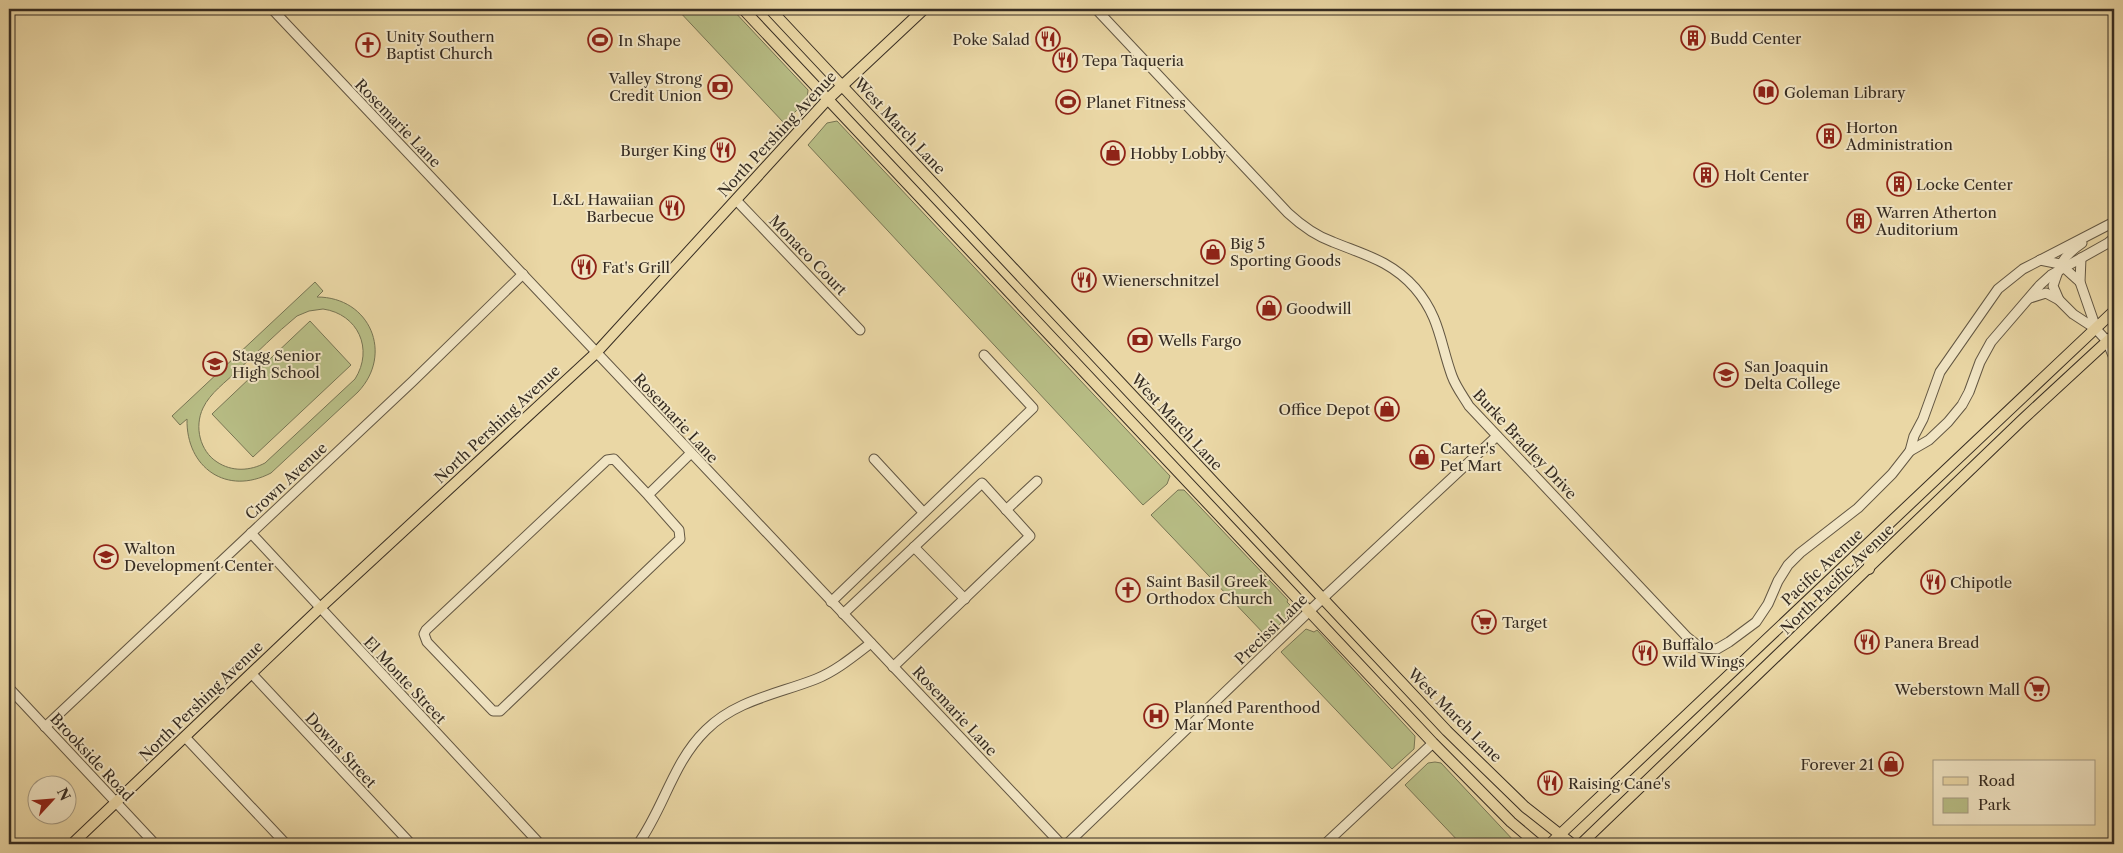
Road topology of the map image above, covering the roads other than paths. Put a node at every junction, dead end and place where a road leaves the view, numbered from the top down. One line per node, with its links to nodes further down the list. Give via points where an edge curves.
1 (272, 9): 15 (street, Rosemarie Lane)
2 (743, 9): 7 (main road)
3 (770, 9): 6 (main road, West March Lane)
4 (924, 9): 6 (main road, North Pershing Avenue)
5 (1096, 9): 26 (street, Burke Bradley Drive, via 1288,213 1314,233 1379,260 1416,289 1441,332 1450,370 1460,393)
6 (841, 86): 7 (main road, North Pershing Avenue); 39 (main road, West March Lane)
7 (827, 100): 8 (main road, North Pershing Avenue); 42 (main road)
8 (736, 200): 21 (street, Monaco Court); 23 (main road, North Pershing Avenue)
9 (2114, 222): 10 (street, Burke Bradley Drive)
10 (2095, 231): 13 (street, Burke Bradley Drive); 14 (street, via 2066,255)
11 (2114, 238): 12 (street, Burke Bradley Drive)
12 (2081, 258): 14 (street, Burke Bradley Drive); 16 (street)
13 (2040, 260): 14 (street); 27 (street, Burke Bradley Drive, via 2015,274 1998,289 1960,341 1940,372)
14 (2061, 267): 16 (street); 17 (street, Burke Bradley Drive); 18 (street, via 2053,286)
15 (523, 274): 23 (street, Rosemarie Lane); 35 (street, Crown Avenue)
16 (2080, 282): 20 (street)
17 (2029, 298): 18 (street, via 2046,293); 27 (street, Burke Bradley Drive, via 1991,342 1962,404 1948,422 1929,440)
18 (2059, 300): 20 (street)
19 (2114, 311): 20 (main road, Pacific Avenue)
20 (2096, 329): 22 (street); 32 (main road, Pacific Avenue)
21 (860, 330)
22 (2112, 340): 25 (street); 37 (main road, North Pacific Avenue, via 2024,419)
23 (596, 353): 28 (street, Rosemarie Lane); 41 (main road, North Pershing Avenue)
24 (984, 355): 34 (street, via 1033,408)
25 (2114, 358)
26 (1498, 436): 27 (street, Burke Bradley Drive, via 1687,637 1707,649 1722,647 1756,622 1788,565 1811,543 1858,508); 39 (street, Precissi Lane)
27 (1910, 451)
28 (691, 453): 31 (street); 40 (street, Rosemarie Lane)
29 (874, 459): 34 (street)
30 (1037, 481): 33 (street)
31 (648, 495): 31 (street, via 614,459 607,460 426,630 427,642 493,711 500,711 680,539 679,530)
32 (1916, 498): 37 (main road, via 1914,508 1872,549); 52 (main road, Pacific Avenue)
33 (1006, 510): 36 (street, via 982,483); 38 (street, via 1030,536)
34 (923, 512): 40 (street)
35 (251, 533): 41 (street, El Monte Street); 48 (street, Crown Avenue)
36 (914, 546): 38 (street); 43 (street)
37 (1869, 569): 65 (main road, North Pacific Avenue)
38 (965, 599): 45 (street)
39 (1322, 599): 42 (street, Precissi Lane); 52 (main road, West March Lane, via 1448,731 1525,807)
40 (831, 602): 43 (street, Rosemarie Lane)
41 (320, 608): 46 (main road, North Pershing Avenue); 57 (street, El Monte Street)
42 (1308, 611): 50 (main road); 60 (street, Precissi Lane)
43 (843, 614): 44 (street, Rosemarie Lane)
44 (871, 644): 45 (street, Rosemarie Lane); 58 (street, via 818,678 753,700 708,728 685,754 658,813)
45 (894, 667): 59 (street, Rosemarie Lane)
46 (252, 674): 49 (main road, North Pershing Avenue); 56 (street, Downs Street)
47 (9, 688): 48 (street, Brookside Road)
48 (45, 727): 51 (street, Brookside Road)
49 (185, 737): 51 (main road, North Pershing Avenue); 55 (street)
50 (1433, 743): 61 (street); 62 (main road)
51 (116, 803): 53 (main road, North Pershing Avenue); 54 (street, Brookside Road)
52 (1559, 835): 63 (main road, Pacific Avenue); 64 (main road, West March Lane)
53 (72, 844)
54 (155, 844)
55 (286, 844)
56 (411, 844)
57 (540, 844)
58 (638, 844)
59 (1061, 844)
60 (1067, 844)
61 (1325, 844)
62 (1537, 844)
63 (1550, 844)
64 (1572, 844)
65 (1581, 844)

